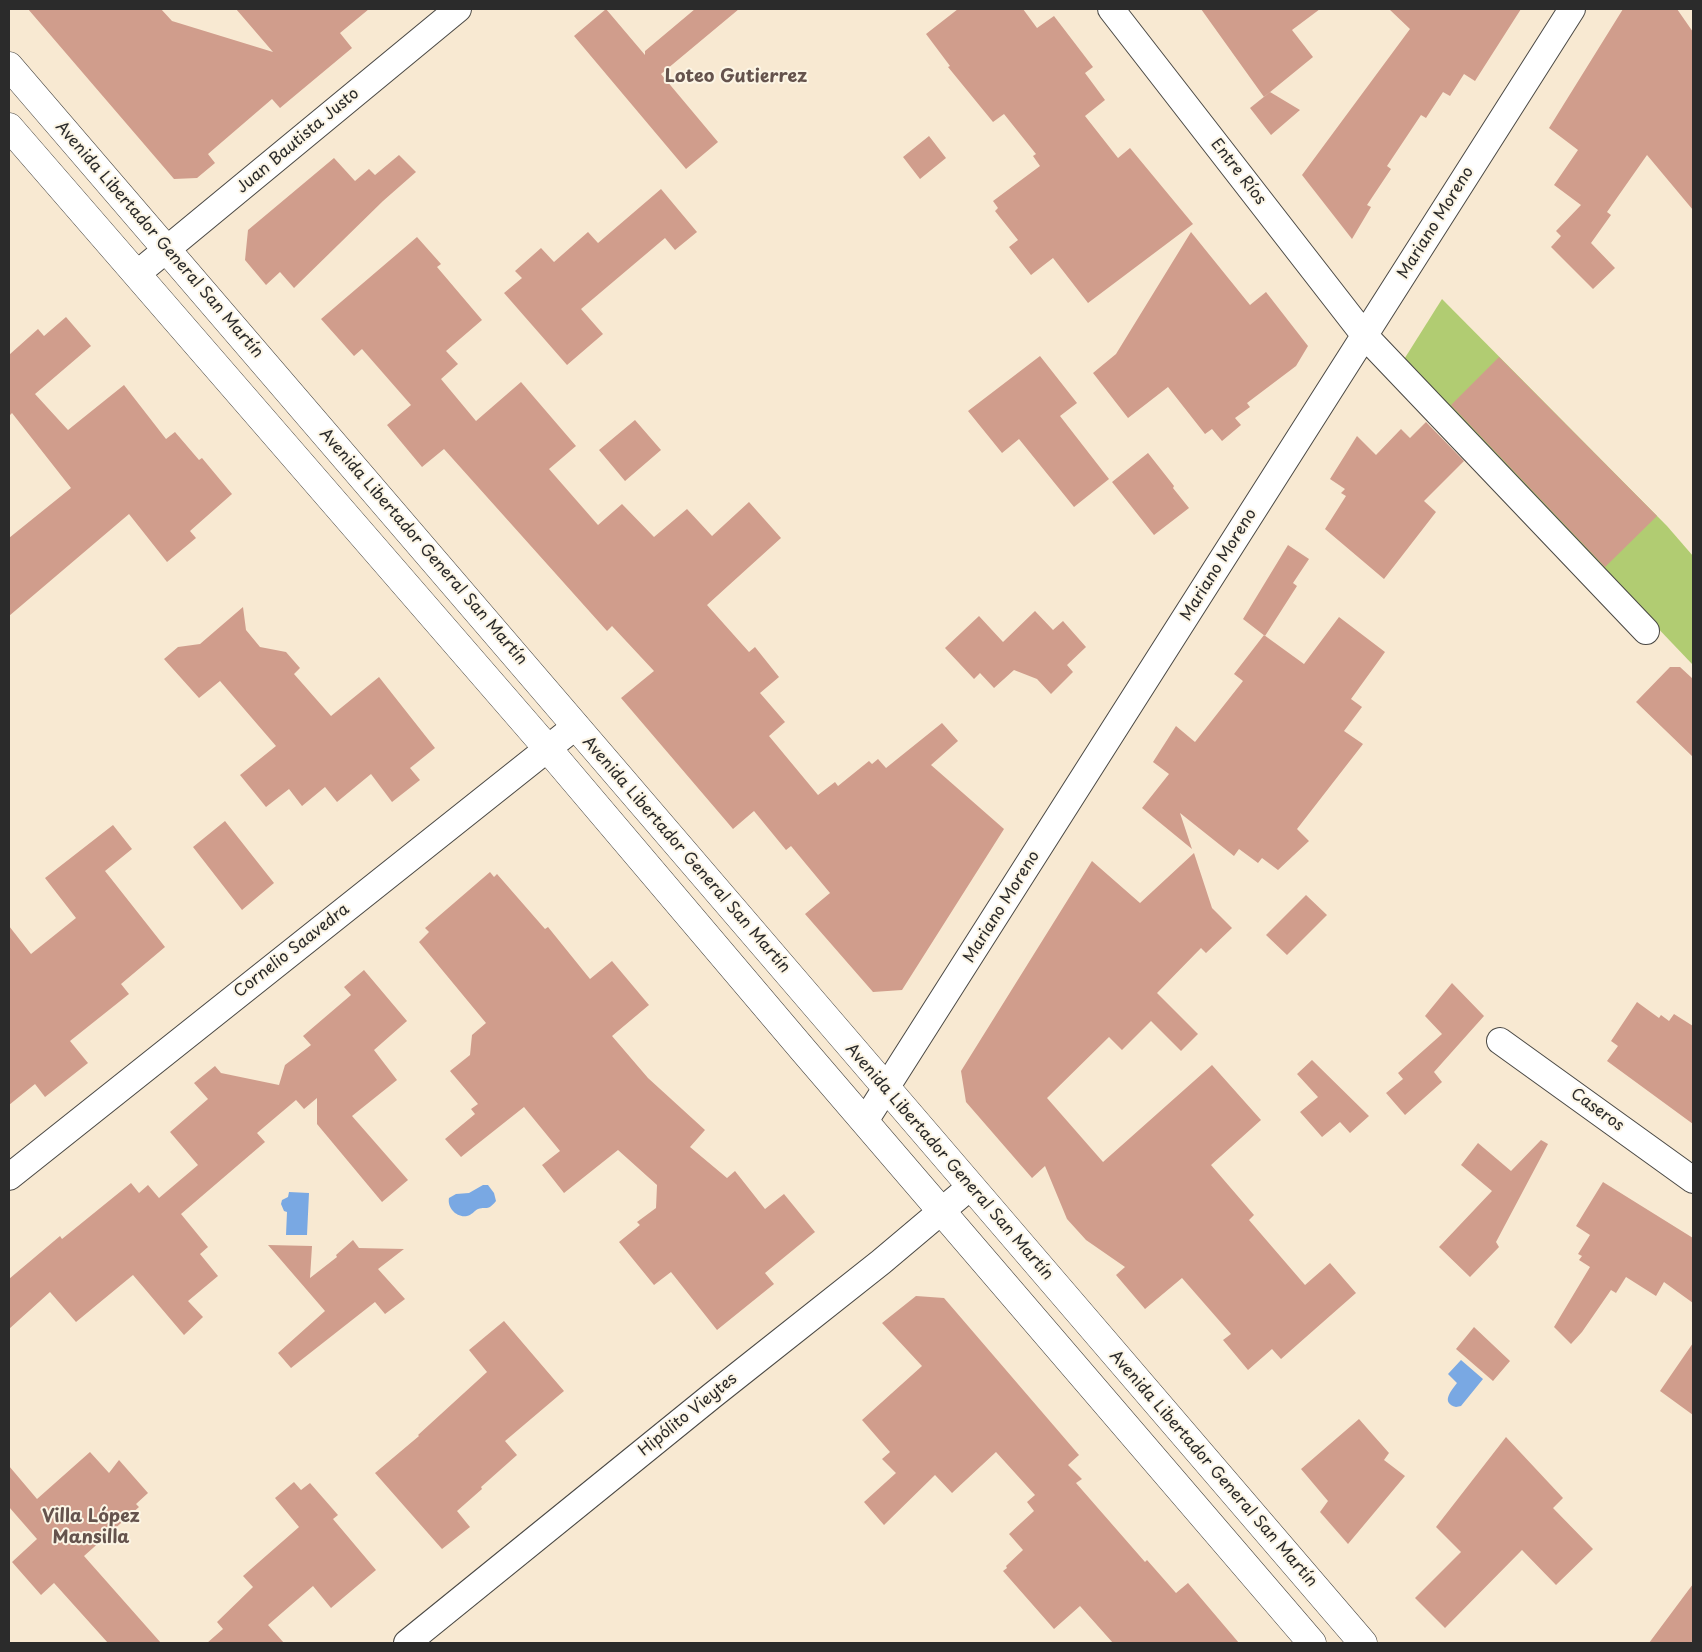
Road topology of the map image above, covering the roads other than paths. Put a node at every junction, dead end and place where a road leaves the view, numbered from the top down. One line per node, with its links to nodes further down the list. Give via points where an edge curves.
1 (458, 9): 6 (street, Juan Bautista Justo)
2 (1111, 9): 8 (street, Entre Ríos)
3 (1572, 9): 8 (street, Mariano Moreno)
4 (9, 66): 6 (main road, Avenida Libertador General San Martín)
5 (9, 126): 7 (main road)
6 (168, 249): 7 (street, Juan Bautista Justo); 10 (main road, Avenida Libertador General San Martín)
7 (138, 274): 11 (main road)
8 (1364, 336): 9 (street, Entre Ríos); 13 (street, Mariano Moreno)
9 (1646, 631)
10 (576, 726): 11 (street, Cornelio Saavedra); 13 (main road, Avenida Libertador General San Martín)
11 (548, 749): 14 (main road); 15 (street, Cornelio Saavedra)
12 (1500, 1041): 16 (street, Caseros)
13 (886, 1088): 14 (street, Mariano Moreno); 17 (main road, Avenida Libertador General San Martín)
14 (865, 1121): 18 (main road)
15 (9, 1176)
16 (1693, 1180)
17 (970, 1187): 18 (street, Hipólito Vieytes); 21 (main road, Avenida Libertador General San Martín)
18 (941, 1211): 19 (street, Hipólito Vieytes); 20 (main road)
19 (408, 1643)
20 (1312, 1643)
21 (1363, 1643)

